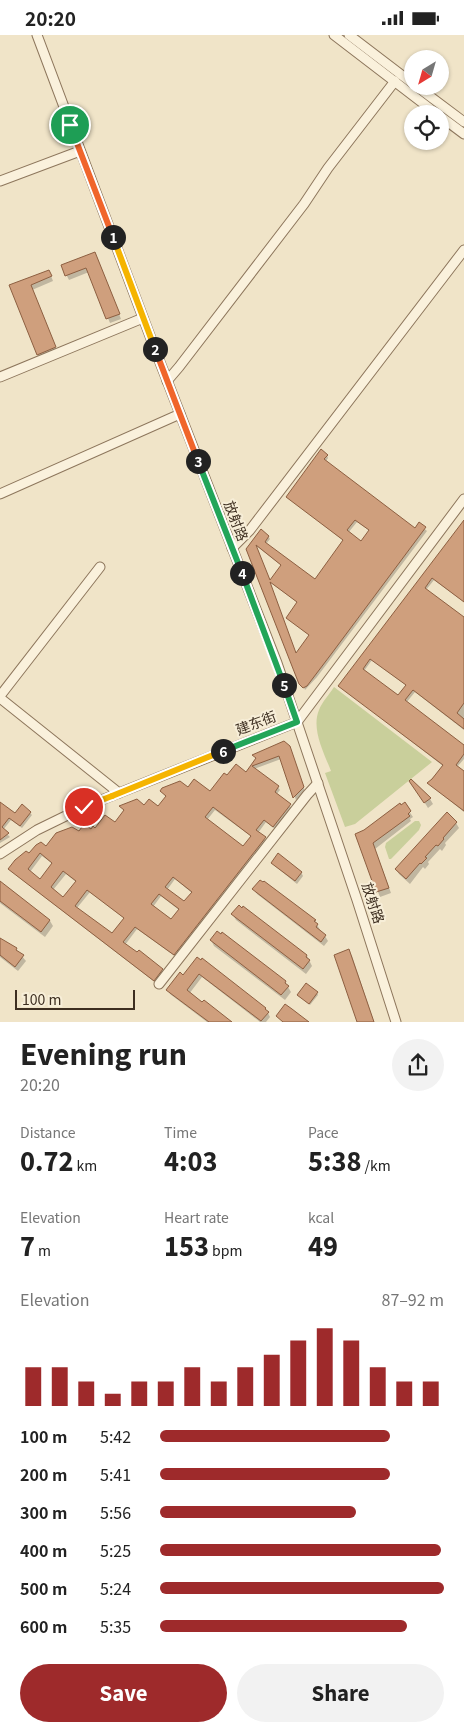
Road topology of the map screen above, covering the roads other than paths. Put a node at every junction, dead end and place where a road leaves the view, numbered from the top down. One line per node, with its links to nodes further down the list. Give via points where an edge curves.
1 (37, 35): 11 (street, 放射路)
2 (334, 35): 5 (street)
3 (349, 35): 4 (street)
4 (404, 77)
5 (395, 81): 7 (street); 16 (street)
6 (428, 95): 8 (street)
7 (426, 105)
8 (464, 122)
9 (449, 123): 10 (street)
10 (464, 134)
11 (80, 151): 12 (street); 14 (street, 放射路)
12 (0, 181)
13 (464, 249): 20 (street, via 250,530)
14 (143, 318): 15 (street); 16 (street, 放射路)
15 (0, 377)
16 (167, 381): 17 (street, 放射路)
17 (180, 414): 18 (street); 20 (street, 放射路)
18 (0, 494)
19 (464, 499): 23 (street, 建东街)
20 (232, 548): 23 (street, 放射路)
21 (100, 567): 22 (street)
22 (0, 697): 25 (street)
23 (297, 722): 24 (street, 放射路); 25 (street, 建东街)
24 (318, 783): 27 (street); 28 (street, 放射路)
25 (119, 793): 26 (street, 建东街, via 37,830)
26 (0, 854)
27 (158, 984)
28 (396, 1022)

